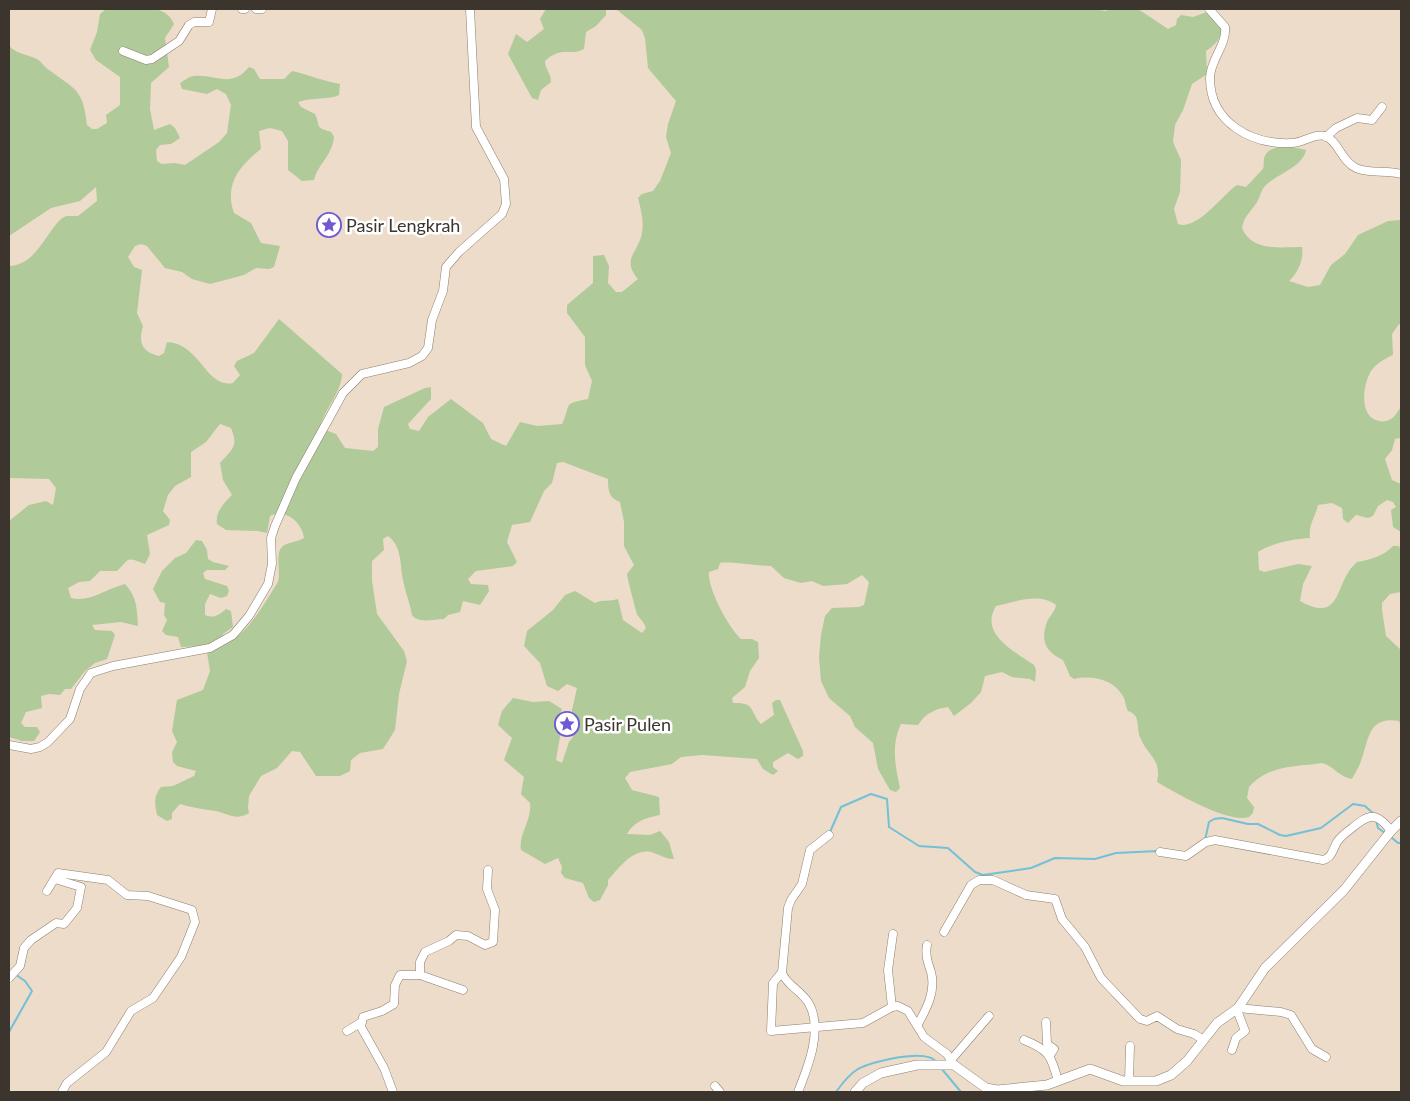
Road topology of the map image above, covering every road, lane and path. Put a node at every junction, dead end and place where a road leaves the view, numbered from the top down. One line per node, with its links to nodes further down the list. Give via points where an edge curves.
1 (212, 9): 6 (street, via 209,22 189,25 179,42 157,57 146,60)
2 (256, 9): 3 (street)
3 (262, 9)
4 (470, 9): 10 (street, via 476,127 504,179 506,204 502,214 446,268 444,291 432,320 428,348 422,356 409,363 362,374 343,393 296,478 275,526 271,538 272,564 268,584 233,635 210,648 91,673 80,689 70,720 48,742 31,750)
5 (1209, 9): 8 (street, via 1223,22 1226,30 1210,77 1216,104 1224,118 1257,140 1293,144)
6 (123, 51)
7 (1382, 107): 8 (street, via 1372,120 1357,118)
8 (1326, 137): 9 (street, via 1334,142 1346,162 1357,169)
9 (1401, 174)
10 (9, 746)
11 (1401, 821): 12 (street)
12 (1391, 831): 14 (street, via 1382,820 1366,817 1339,839 1330,856 1323,860 1215,840 1185,856); 26 (street, via 1344,890 1265,968)
13 (829, 835): 21 (street, via 810,850 802,884 789,904)
14 (1160, 852)
15 (488, 870): 22 (street, via 487,889 495,914 493,943 484,945 468,936 455,936 425,952 420,962)
16 (55, 879): 17 (street); 23 (street, via 81,886 81,900 64,924 56,923 27,944 20,966); 42 (street, via 60,872 108,880 126,894 148,896 192,910 195,919 181,957 161,988 151,1000 131,1011 106,1052 67,1083)
17 (47, 891)
18 (944, 932): 34 (street, via 970,885 979,880 993,880 1031,896 1055,899 1062,919 1085,947 1101,978 1140,1019 1147,1021 1157,1016)
19 (893, 934): 25 (street, via 888,970)
20 (927, 945): 30 (street, via 931,997)
21 (782, 972): 31 (street, via 808,1001); 31 (street, via 773,983 770,1029)
22 (420, 975): 24 (street); 29 (street, via 398,976 394,1004 365,1015)
23 (11, 977)
24 (464, 990)
25 (892, 1007): 30 (street, via 903,1007); 31 (street, via 863,1023)
26 (1238, 1009): 34 (street, via 1217,1023); 36 (street, via 1245,1031 1236,1038); 38 (street, via 1281,1012 1291,1016 1298,1022 1312,1049)
27 (989, 1016): 39 (street)
28 (1046, 1022): 37 (street, via 1048,1044 1054,1049)
29 (360, 1023): 32 (street); 43 (street)
30 (918, 1024): 39 (street, via 924,1036)
31 (815, 1027): 44 (street, via 810,1062)
32 (347, 1031)
33 (1024, 1040): 37 (street, via 1042,1047)
34 (1204, 1040): 41 (street, via 1171,1074 1156,1081)
35 (1130, 1046): 41 (street)
36 (1232, 1050)
37 (1050, 1055): 40 (street)
38 (1326, 1057)
39 (952, 1064): 40 (street, via 991,1089 1038,1087); 45 (street, via 904,1067 881,1073 862,1083)
40 (1058, 1081): 41 (street, via 1092,1069 1116,1080)
41 (1129, 1081)
42 (62, 1092)
43 (394, 1092)
44 (798, 1092)
45 (855, 1092)

